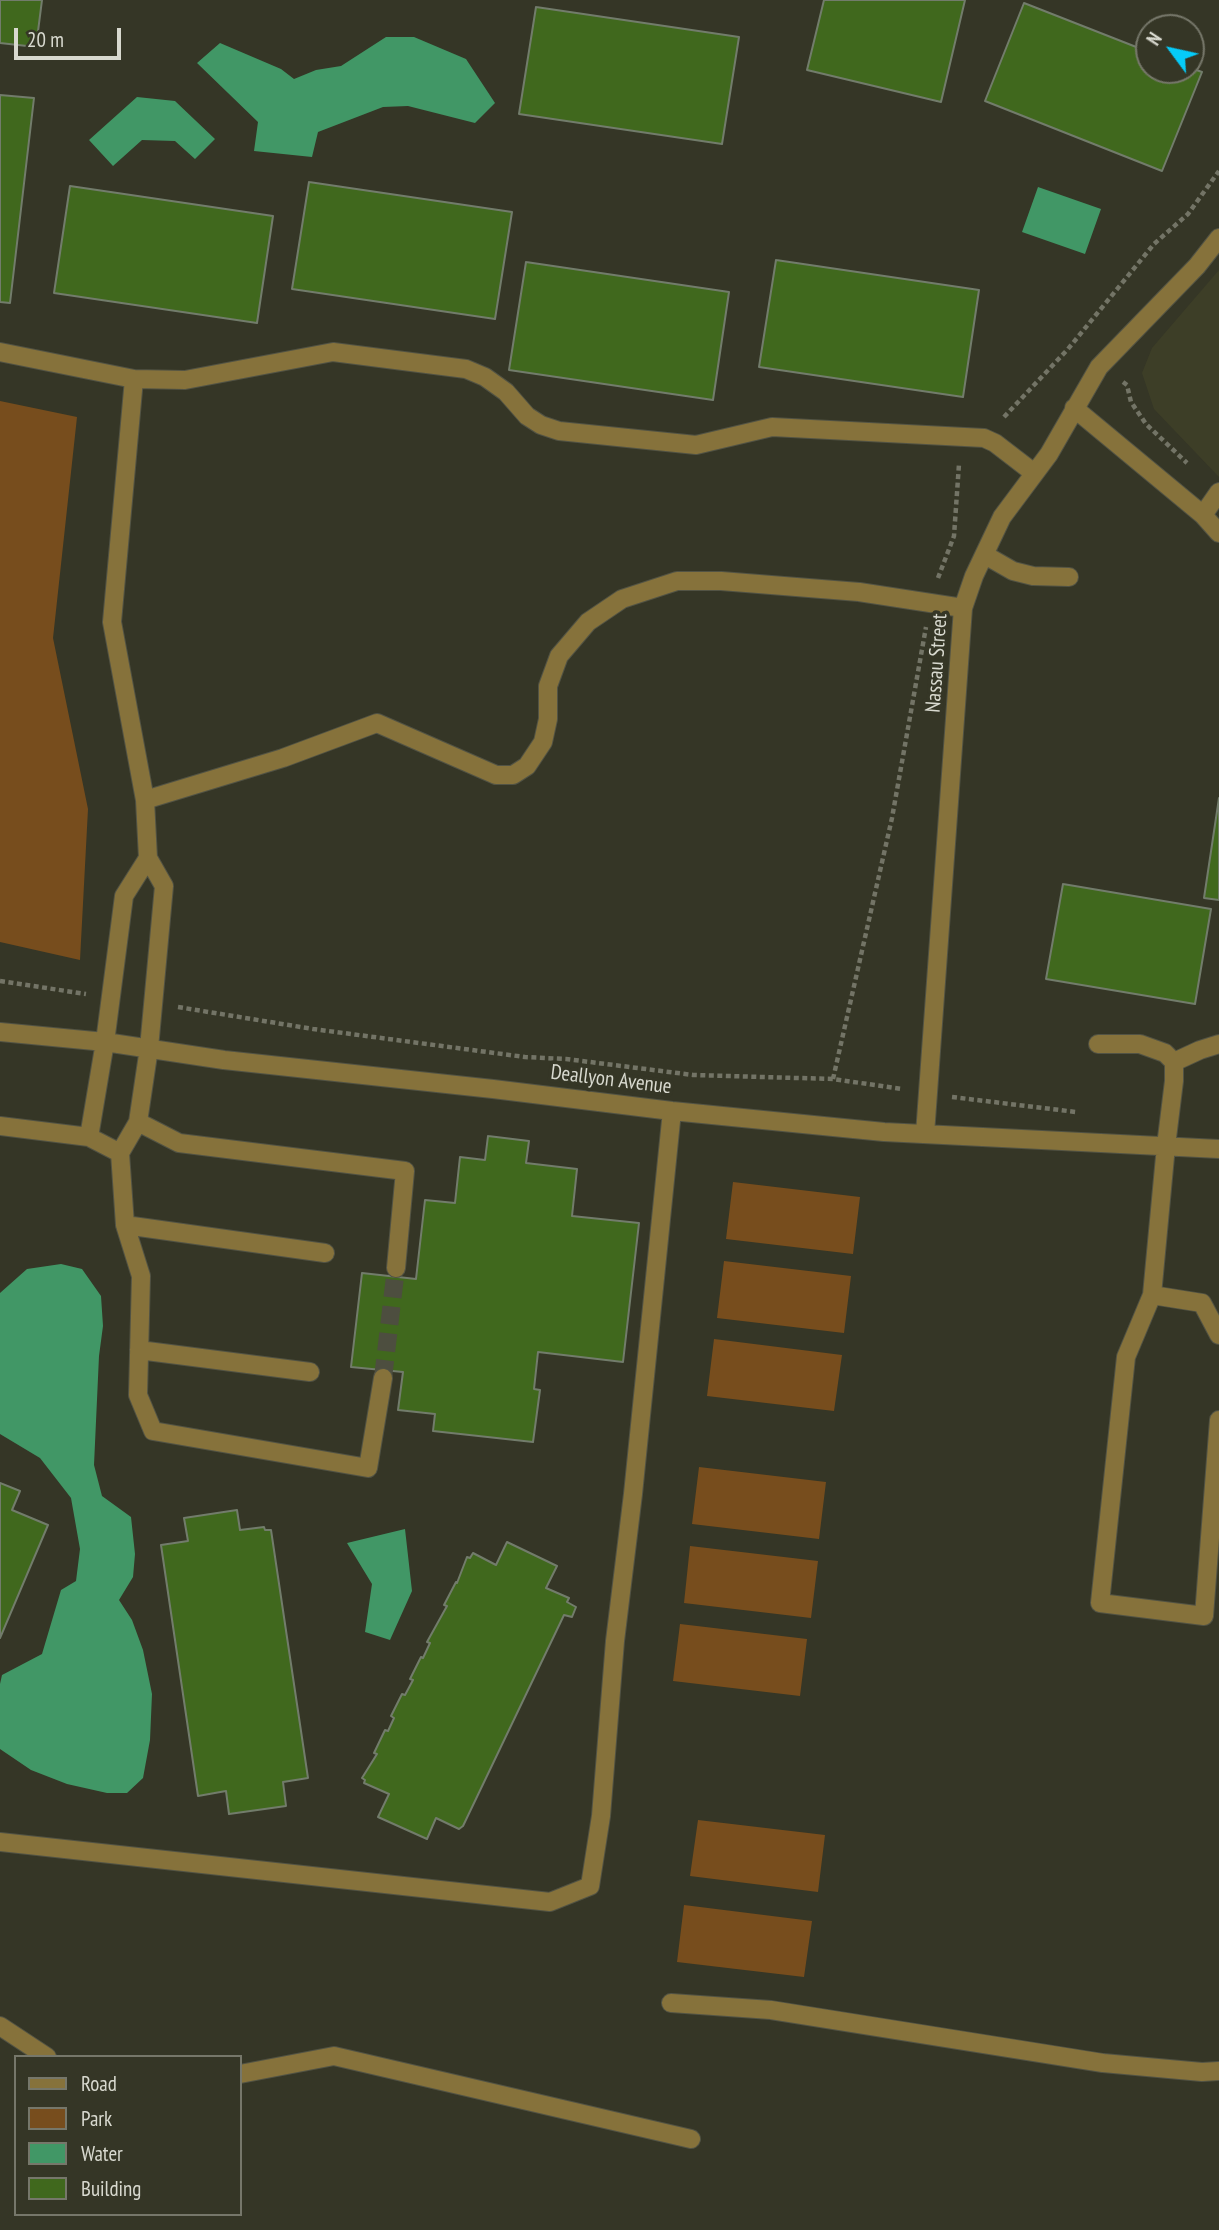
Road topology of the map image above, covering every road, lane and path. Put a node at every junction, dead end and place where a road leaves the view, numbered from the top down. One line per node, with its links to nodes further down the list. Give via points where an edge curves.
1 (1219, 238): 4 (street, Nassau Street)
2 (1068, 349): 4 (path)
3 (0, 352): 5 (street)
4 (1099, 367): 6 (street, Nassau Street); 8 (path, via 1127,385 1131,402 1146,424)
5 (134, 379): 7 (street, via 185,380 333,352 466,369 506,392 527,416 559,431 696,445 772,427 984,438); 14 (street, via 111,622)
6 (1074, 408): 7 (street, Nassau Street); 9 (street)
7 (1034, 473): 11 (street, Nassau Street, via 1002,517)
8 (1217, 495): 9 (street)
9 (1203, 515): 10 (street)
10 (1219, 533)
11 (985, 555): 12 (street, via 1023,574); 13 (street, Nassau Street)
12 (1069, 578)
13 (963, 608): 14 (street, via 859,592 677,581 622,599 588,622 559,656 548,686 543,742 527,766 513,775 496,775 377,723 283,758); 25 (street, Nassau Street)
14 (145, 800): 15 (street)
15 (148, 858): 17 (street, via 124,896); 18 (street, via 164,886)
16 (0, 981): 17 (path)
17 (110, 998): 20 (street)
18 (153, 1003): 23 (street); 25 (path, via 525,1057 693,1075 834,1079)
19 (0, 1032): 20 (street, Deallyon Avenue)
20 (105, 1042): 23 (street, Deallyon Avenue); 31 (street)
21 (1098, 1044): 24 (street, via 1140,1044 1165,1053)
22 (1219, 1044): 24 (street)
23 (149, 1048): 26 (street, Deallyon Avenue); 28 (street)
24 (1174, 1062): 32 (street)
25 (928, 1093): 27 (path); 30 (street, Nassau Street)
26 (672, 1111): 30 (street, Deallyon Avenue); 44 (street, via 615,1641 601,1816 590,1886 550,1902)
27 (1082, 1112)
28 (138, 1122): 34 (street); 37 (street, via 179,1143 405,1171)
29 (0, 1126): 31 (street)
30 (925, 1134): 32 (street, Deallyon Avenue)
31 (89, 1138): 34 (street)
32 (1166, 1146): 33 (street, Deallyon Avenue); 38 (street)
33 (1219, 1149)
34 (120, 1153): 35 (street)
35 (125, 1225): 36 (street); 40 (street, via 141,1276)
36 (326, 1253)
37 (396, 1268)
38 (1152, 1295): 39 (street, via 1202,1303); 43 (street, via 1126,1357 1100,1603 1204,1616)
39 (1219, 1335)
40 (139, 1350): 41 (street); 42 (street, via 138,1395 153,1431 368,1468)
41 (310, 1372)
42 (383, 1378)
43 (1219, 1420)
44 (0, 1842)
45 (671, 2003): 48 (street, via 771,2010 1103,2063)
46 (0, 2026): 47 (street)
47 (44, 2055)
48 (1219, 2071)
49 (242, 2074): 50 (street, via 334,2056)
50 (691, 2139)

